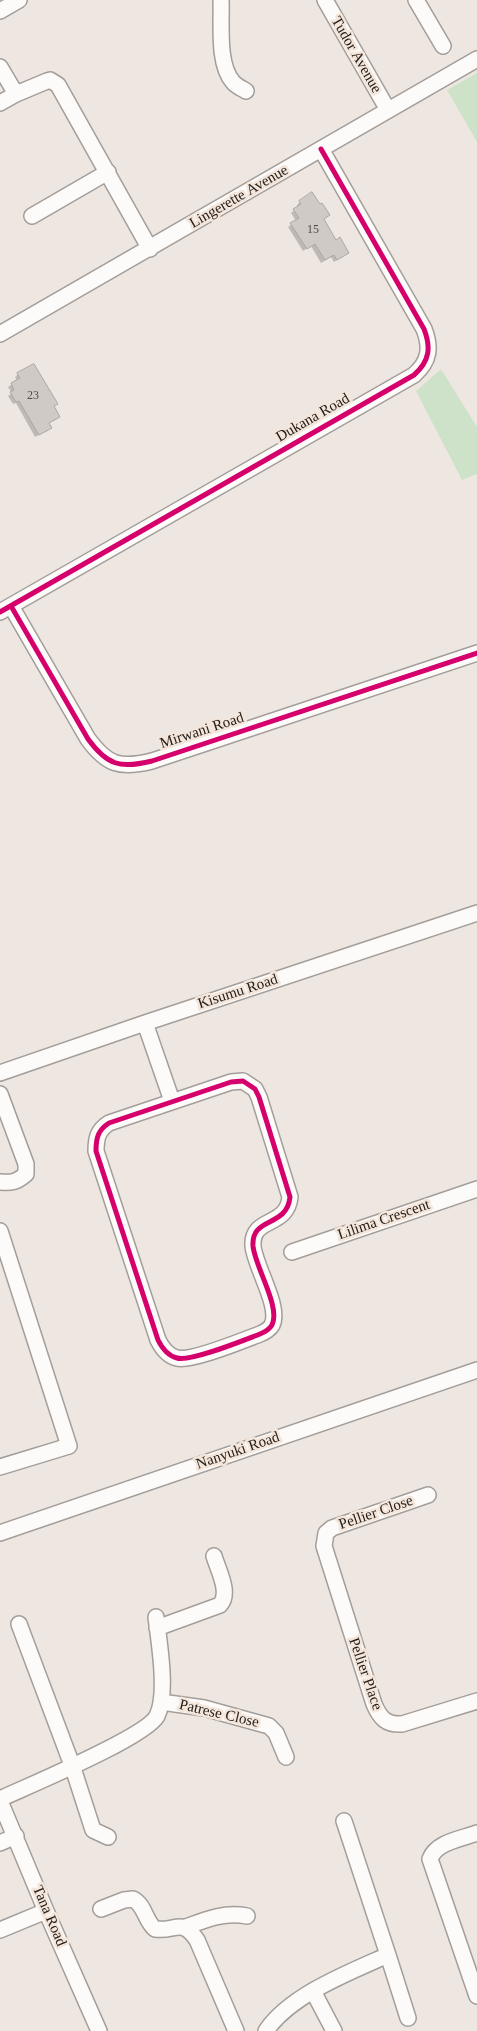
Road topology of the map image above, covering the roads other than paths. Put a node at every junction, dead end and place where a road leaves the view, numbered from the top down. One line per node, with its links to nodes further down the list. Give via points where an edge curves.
1 (19, 0): 5 (street)
2 (221, 0): 9 (street, via 223,60 228,76)
3 (325, 0): 12 (street, Tudor Avenue)
4 (416, 0): 6 (street)
5 (0, 11)
6 (443, 46)
7 (477, 59): 12 (street, Lingerette Avenue)
8 (0, 67): 10 (street)
9 (246, 91)
10 (16, 94): 11 (street); 14 (street, via 50,80 58,85)
11 (0, 103)
12 (388, 110): 13 (street, Lingerette Avenue)
13 (322, 149): 16 (street, Lingerette Avenue); 18 (street, Dukana Road, via 424,329 429,347 424,364 414,375)
14 (108, 172): 15 (street); 16 (street)
15 (32, 216)
16 (150, 249): 17 (street, Lingerette Avenue)
17 (0, 334)
18 (5, 609): 19 (street, Mirwani Road, via 88,739 99,754 119,765 133,766 152,761)
19 (477, 653)
20 (477, 913): 21 (street, Kisumu Road)
21 (145, 1022): 22 (street, Kisumu Road); 24 (street)
22 (0, 1073)
23 (0, 1094): 25 (street)
24 (172, 1101): 24 (street, via 104,1126 96,1140 96,1151 158,1340 171,1355 182,1359 260,1334 272,1325 271,1304 253,1240 261,1226 287,1211 290,1197 259,1097 249,1084 231,1082)
25 (3, 1110): 26 (street, via 26,1164 26,1174 11,1183)
26 (0, 1182)
27 (477, 1189): 29 (street, Lilima Crescent)
28 (0, 1230): 31 (street, via 69,1446)
29 (292, 1252)
30 (477, 1370): 33 (street, Nanyuki Road)
31 (0, 1467)
32 (428, 1495): 34 (street, Pellier Close, via 340,1524)
33 (0, 1533)
34 (326, 1533): 37 (street, Pellier Place, via 324,1546 374,1704 382,1718 402,1724)
35 (214, 1556): 38 (street, via 226,1594 224,1601 157,1623)
36 (19, 1624): 40 (street)
37 (477, 1701)
38 (161, 1702): 39 (street, Patrese Close, via 204,1708 269,1726 276,1733); 40 (street, via 150,1726)
39 (286, 1757)
40 (72, 1765): 41 (street); 45 (street, via 93,1830)
41 (0, 1800): 44 (street, Tana Road)
42 (344, 1821): 52 (street)
43 (477, 1833): 54 (street, via 440,1846 430,1859)
44 (16, 1836): 46 (street); 48 (street, Tana Road)
45 (108, 1837)
46 (0, 1843)
47 (101, 1909): 50 (street, via 133,1899 156,1929)
48 (46, 1911): 51 (street); 56 (street, Tana Road)
49 (247, 1916): 50 (street, via 226,1914)
50 (186, 1928): 57 (street, via 197,1940)
51 (0, 1930)
52 (388, 1954): 53 (street); 55 (street)
53 (313, 1991): 58 (street, via 279,2016); 59 (street)
54 (477, 1996)
55 (408, 2018)
56 (99, 2031)
57 (236, 2031)
58 (266, 2031)
59 (334, 2031)

